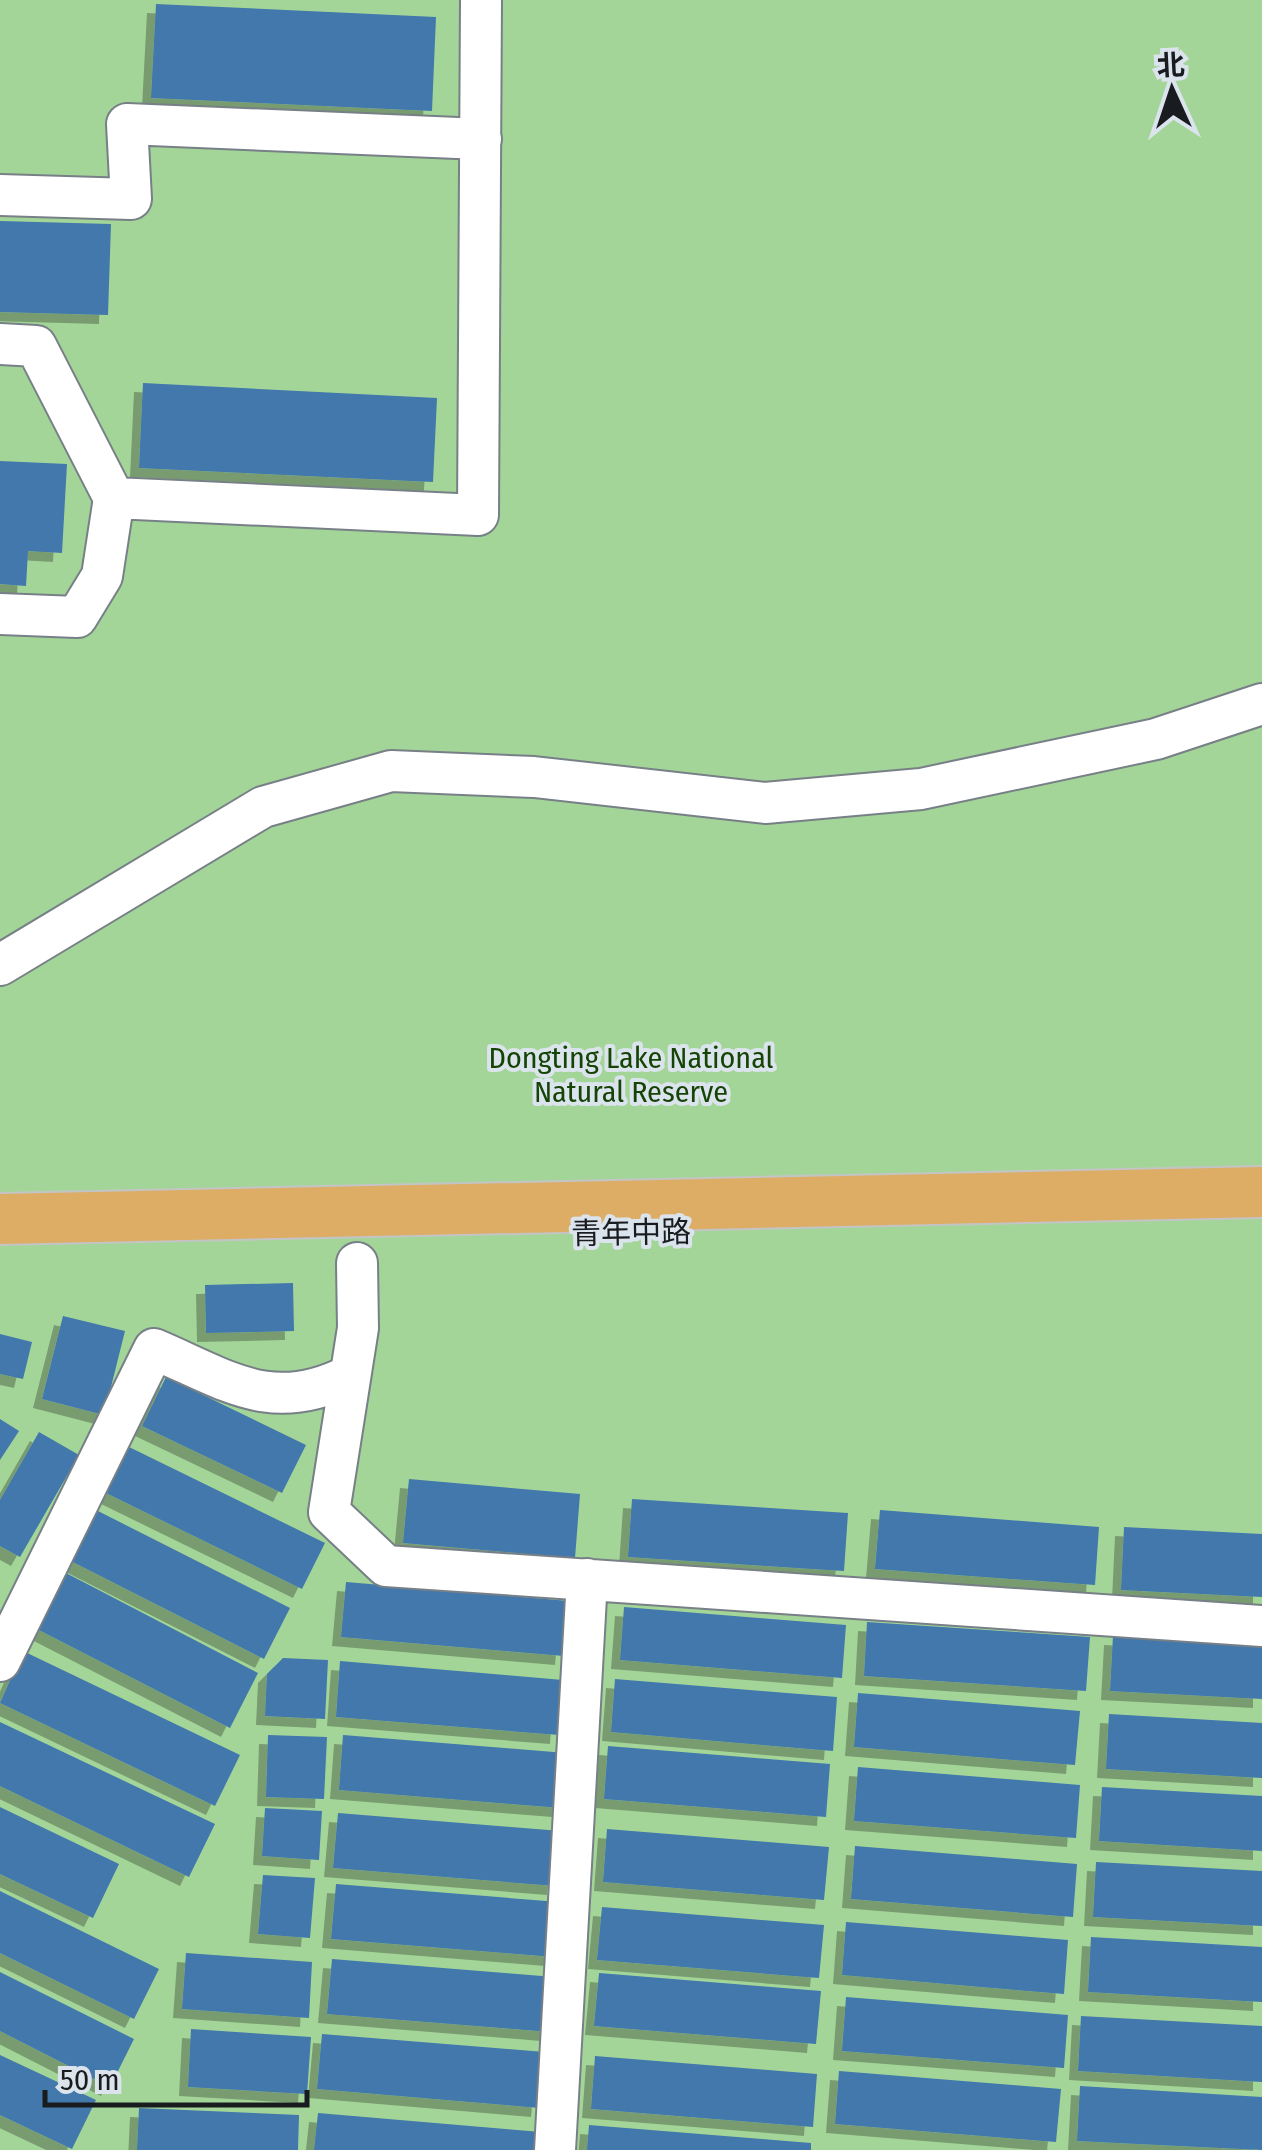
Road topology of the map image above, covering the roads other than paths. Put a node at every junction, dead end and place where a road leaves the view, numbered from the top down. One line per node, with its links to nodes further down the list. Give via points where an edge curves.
1 (482, 0): 2 (street)
2 (480, 139): 3 (street, via 127,124 131,199); 5 (street, via 478,515)
3 (0, 195)
4 (0, 344): 5 (street, via 36,346)
5 (114, 498): 6 (street, via 102,576 77,617)
6 (0, 614)
7 (1262, 704): 8 (street, via 1156,739 921,789 766,803 534,776 391,771 263,807)
8 (0, 965)
9 (1262, 1192): 10 (main road)
10 (0, 1218)
11 (1262, 1222): 12 (main road, 青年中路)
12 (0, 1244)
13 (357, 1263): 14 (street, via 358,1328)
14 (350, 1375): 15 (street, via 329,1512 386,1566); 17 (street, via 323,1389 265,1395 154,1349)
15 (587, 1580): 16 (street); 18 (street)
16 (1262, 1626)
17 (0, 1661)
18 (556, 2150)

